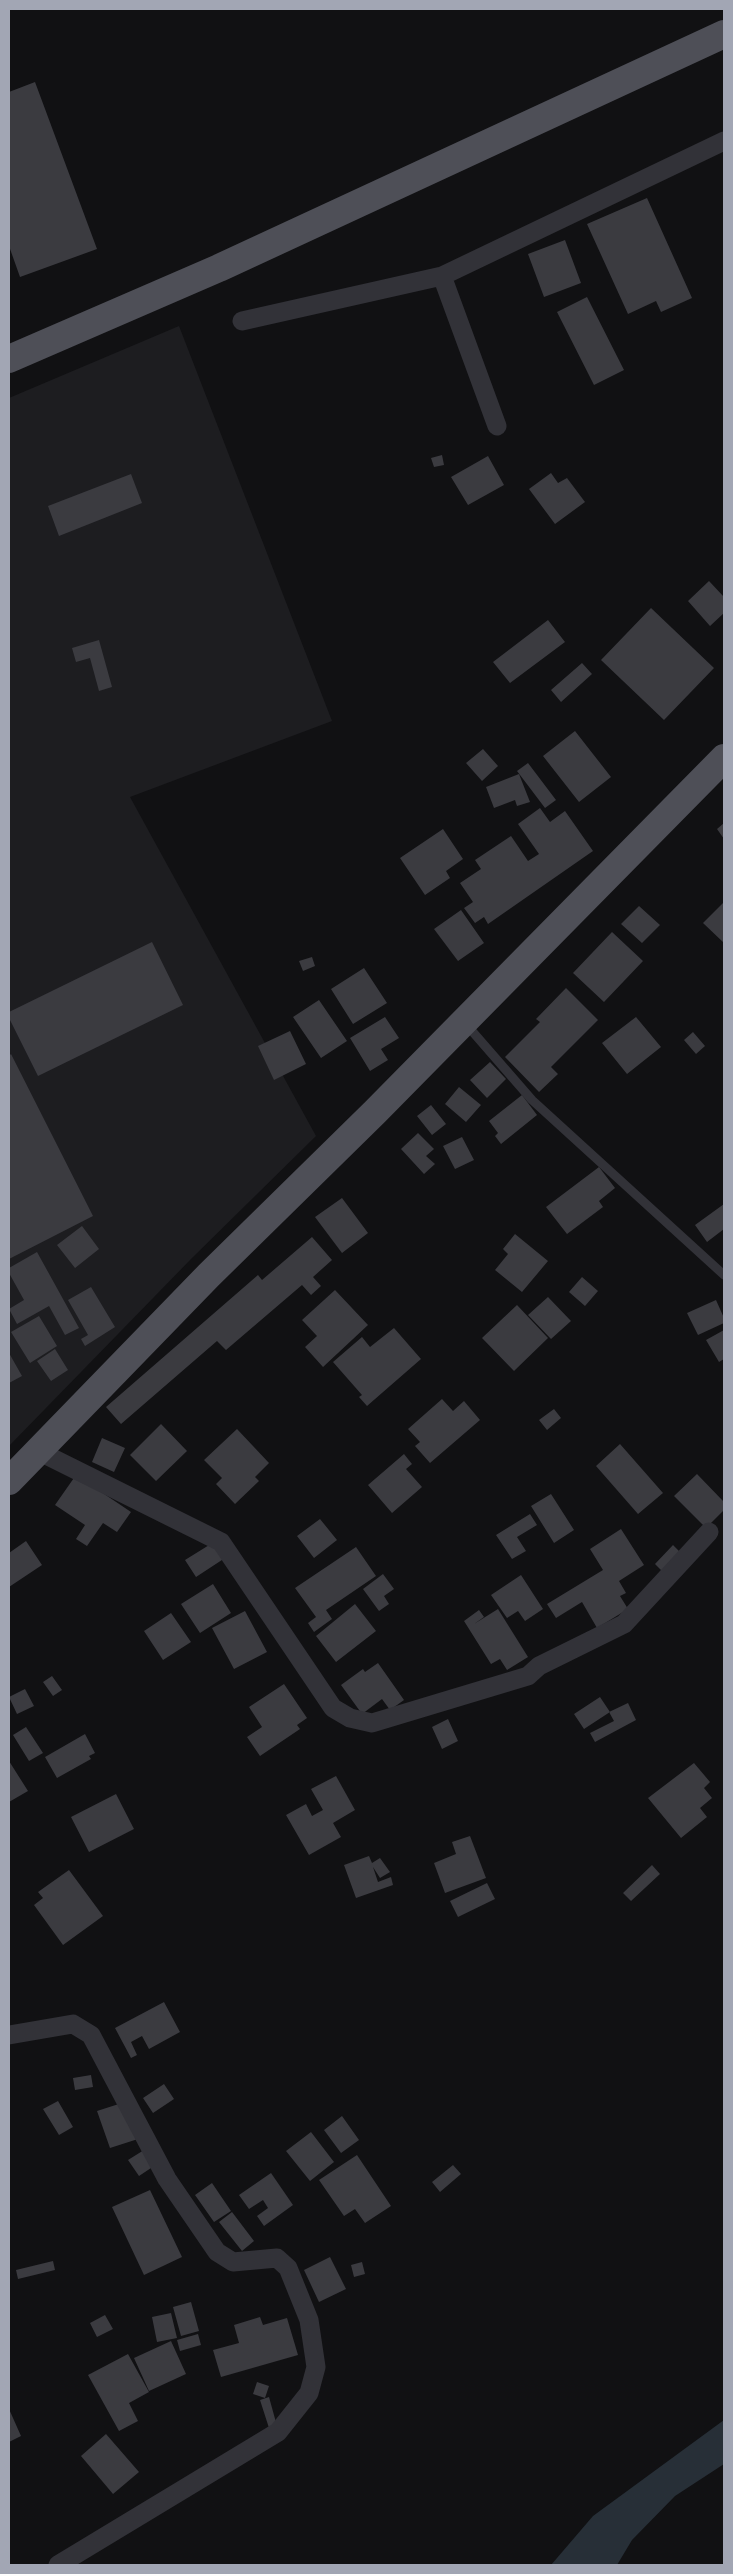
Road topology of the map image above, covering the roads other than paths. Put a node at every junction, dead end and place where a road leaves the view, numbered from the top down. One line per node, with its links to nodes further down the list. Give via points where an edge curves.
1 (724, 34): 5 (main road, via 219,268)
2 (724, 141): 3 (street)
3 (442, 276): 4 (street); 6 (street)
4 (242, 321)
5 (9, 359)
6 (497, 426)
7 (724, 758): 8 (main road)
8 (464, 1022): 9 (lane, via 532,1100); 10 (main road)
9 (724, 1275)
10 (38, 1451): 11 (main road); 12 (street, via 222,1542 333,1708 350,1718 372,1723 528,1676 539,1666 624,1624)
11 (9, 1480)
12 (709, 1532)
13 (9, 2035): 14 (street, via 73,2024 91,2035 168,2179 217,2252 233,2262 278,2258 288,2268 309,2320 316,2368 309,2393 278,2432)
14 (58, 2565)

